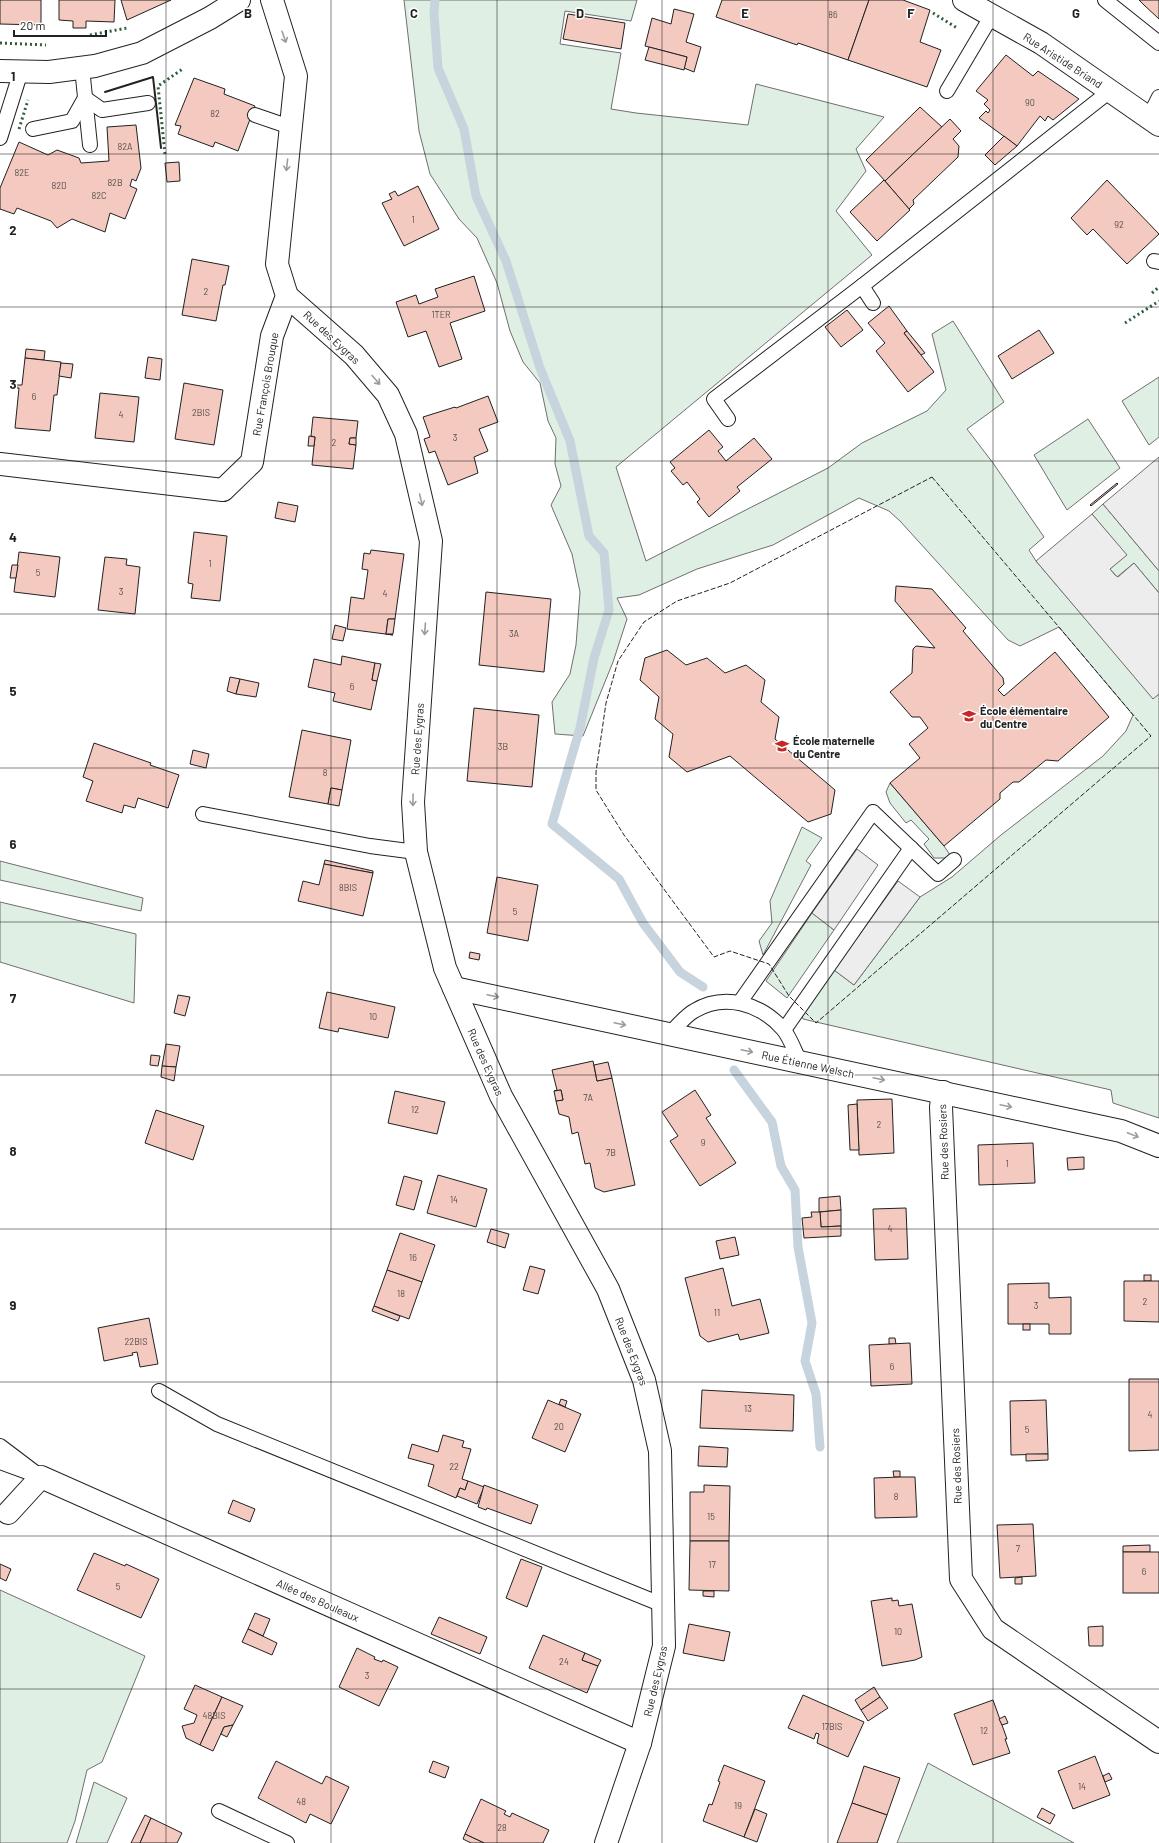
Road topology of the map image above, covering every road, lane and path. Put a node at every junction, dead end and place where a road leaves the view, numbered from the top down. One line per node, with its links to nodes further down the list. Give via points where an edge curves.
1 (239, 0): 7 (street, via 210,18 142,52)
2 (272, 0): 16 (street, one-way to 16, via 296,76)
3 (964, 0): 5 (street, Rue Aristide Briand)
4 (1105, 0): 6 (lane)
5 (992, 15): 9 (street, Rue Aristide Briand, via 1041,43); 10 (lane)
6 (1159, 43)
7 (82, 68): 8 (street, via 49,72); 12 (lane)
8 (11, 71): 18 (lane)
9 (1110, 90): 15 (street, Rue Aristide Briand); 20 (lane)
10 (947, 91)
11 (1159, 97): 15 (lane)
12 (85, 98): 13 (lane, via 102,110); 17 (lane, via 72,121); 19 (lane)
13 (148, 103)
14 (255, 115): 16 (lane)
15 (1154, 121)
16 (290, 127): 21 (street, one-way to 21, via 277,264)
17 (33, 129)
18 (0, 138)
19 (90, 144)
20 (862, 286): 22 (lane); 23 (lane, via 714,399)
21 (287, 296): 24 (street, Rue François Brouque, via 272,336 252,462 223,490); 27 (street, Rue des Eygras, one-way to 27, via 354,355 388,395 406,434 431,541 413,802)
22 (873, 303)
23 (728, 419)
24 (0, 464)
25 (203, 814): 27 (lane, via 370,846)
26 (911, 848): 28 (lane, via 938,874); 30 (lane, via 873,812); 31 (lane)
27 (416, 852): 29 (street, Rue des Eygras, via 445,968)
28 (954, 860)
29 (454, 988): 32 (street, Rue Étienne Welsch, one-way to 32); 41 (street, Rue des Eygras, via 500,1096 608,1289 644,1380 660,1451)
30 (740, 1002): 31 (lane, via 765,1013); 32 (lane, via 719,1001 694,1011)
31 (784, 1030): 33 (lane)
32 (669, 1034): 33 (street, Rue Étienne Welsch, one-way to 33)
33 (800, 1062): 34 (street, Rue Étienne Welsch, one-way to 34)
34 (943, 1092): 35 (street, Rue Étienne Welsch, one-way to 35, via 1121,1131); 42 (street, Rue des Rosiers, via 941,1107 961,1579 993,1629)
35 (1159, 1146)
36 (159, 1391): 41 (lane, via 218,1424)
37 (0, 1446): 39 (lane)
38 (0, 1462): 39 (lane)
39 (41, 1477): 40 (street); 43 (street, Allée des Bouleaux)
40 (8, 1513)
41 (664, 1605): 43 (street, Rue des Eygras, via 664,1646)
42 (1159, 1742)
43 (640, 1743): 46 (street, Rue des Eygras)
44 (219, 1811): 45 (lane)
45 (287, 1843)
46 (606, 1843)

